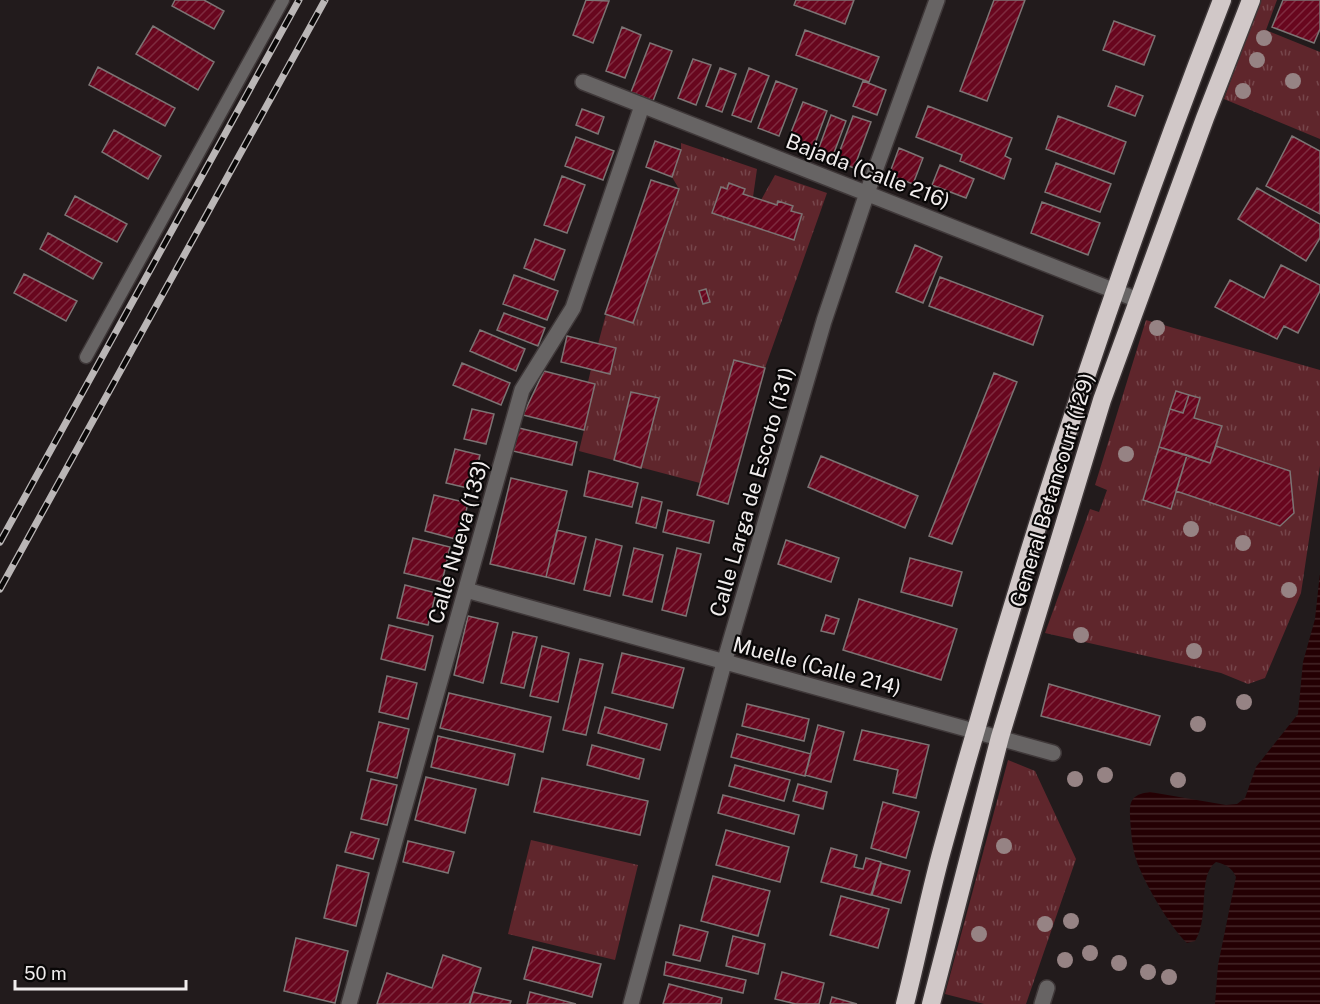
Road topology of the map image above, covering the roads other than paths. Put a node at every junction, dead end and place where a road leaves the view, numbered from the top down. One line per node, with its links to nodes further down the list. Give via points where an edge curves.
1 (283, 0): 10 (lane)
2 (937, 0): 7 (street, Calle Larga de Escoto (131))
3 (1222, 0): 8 (highway, General Betancourt (129))
4 (1251, 0): 9 (highway, General Betancourt (129))
5 (583, 82): 6 (street, Bajada (Calle 216))
6 (642, 106): 7 (street, Bajada (Calle 216)); 11 (street, Calle Nueva (133), via 573,308 522,390)
7 (867, 193): 8 (street, Bajada (Calle 216)); 12 (street, Calle Larga de Escoto (131), via 824,321)
8 (1115, 292): 9 (street, Bajada (Calle 216)); 13 (highway, General Betancourt (129), via 1068,429)
9 (1138, 300): 14 (highway, General Betancourt (129), via 1102,400)
10 (86, 357)
11 (466, 590): 12 (street, Muelle (Calle 214)); 17 (street, Calle Nueva (133))
12 (724, 663): 13 (street, Muelle (Calle 214)); 18 (street, Calle Larga de Escoto (131))
13 (976, 732): 14 (street, Muelle (Calle 214)); 19 (highway, General Betancourt (129))
14 (1000, 737): 15 (street, Muelle (Calle 214)); 20 (highway, General Betancourt (129))
15 (1053, 753)
16 (1047, 988): 21 (street)
17 (349, 1004)
18 (631, 1004)
19 (905, 1004)
20 (931, 1004)
21 (1042, 1004)

